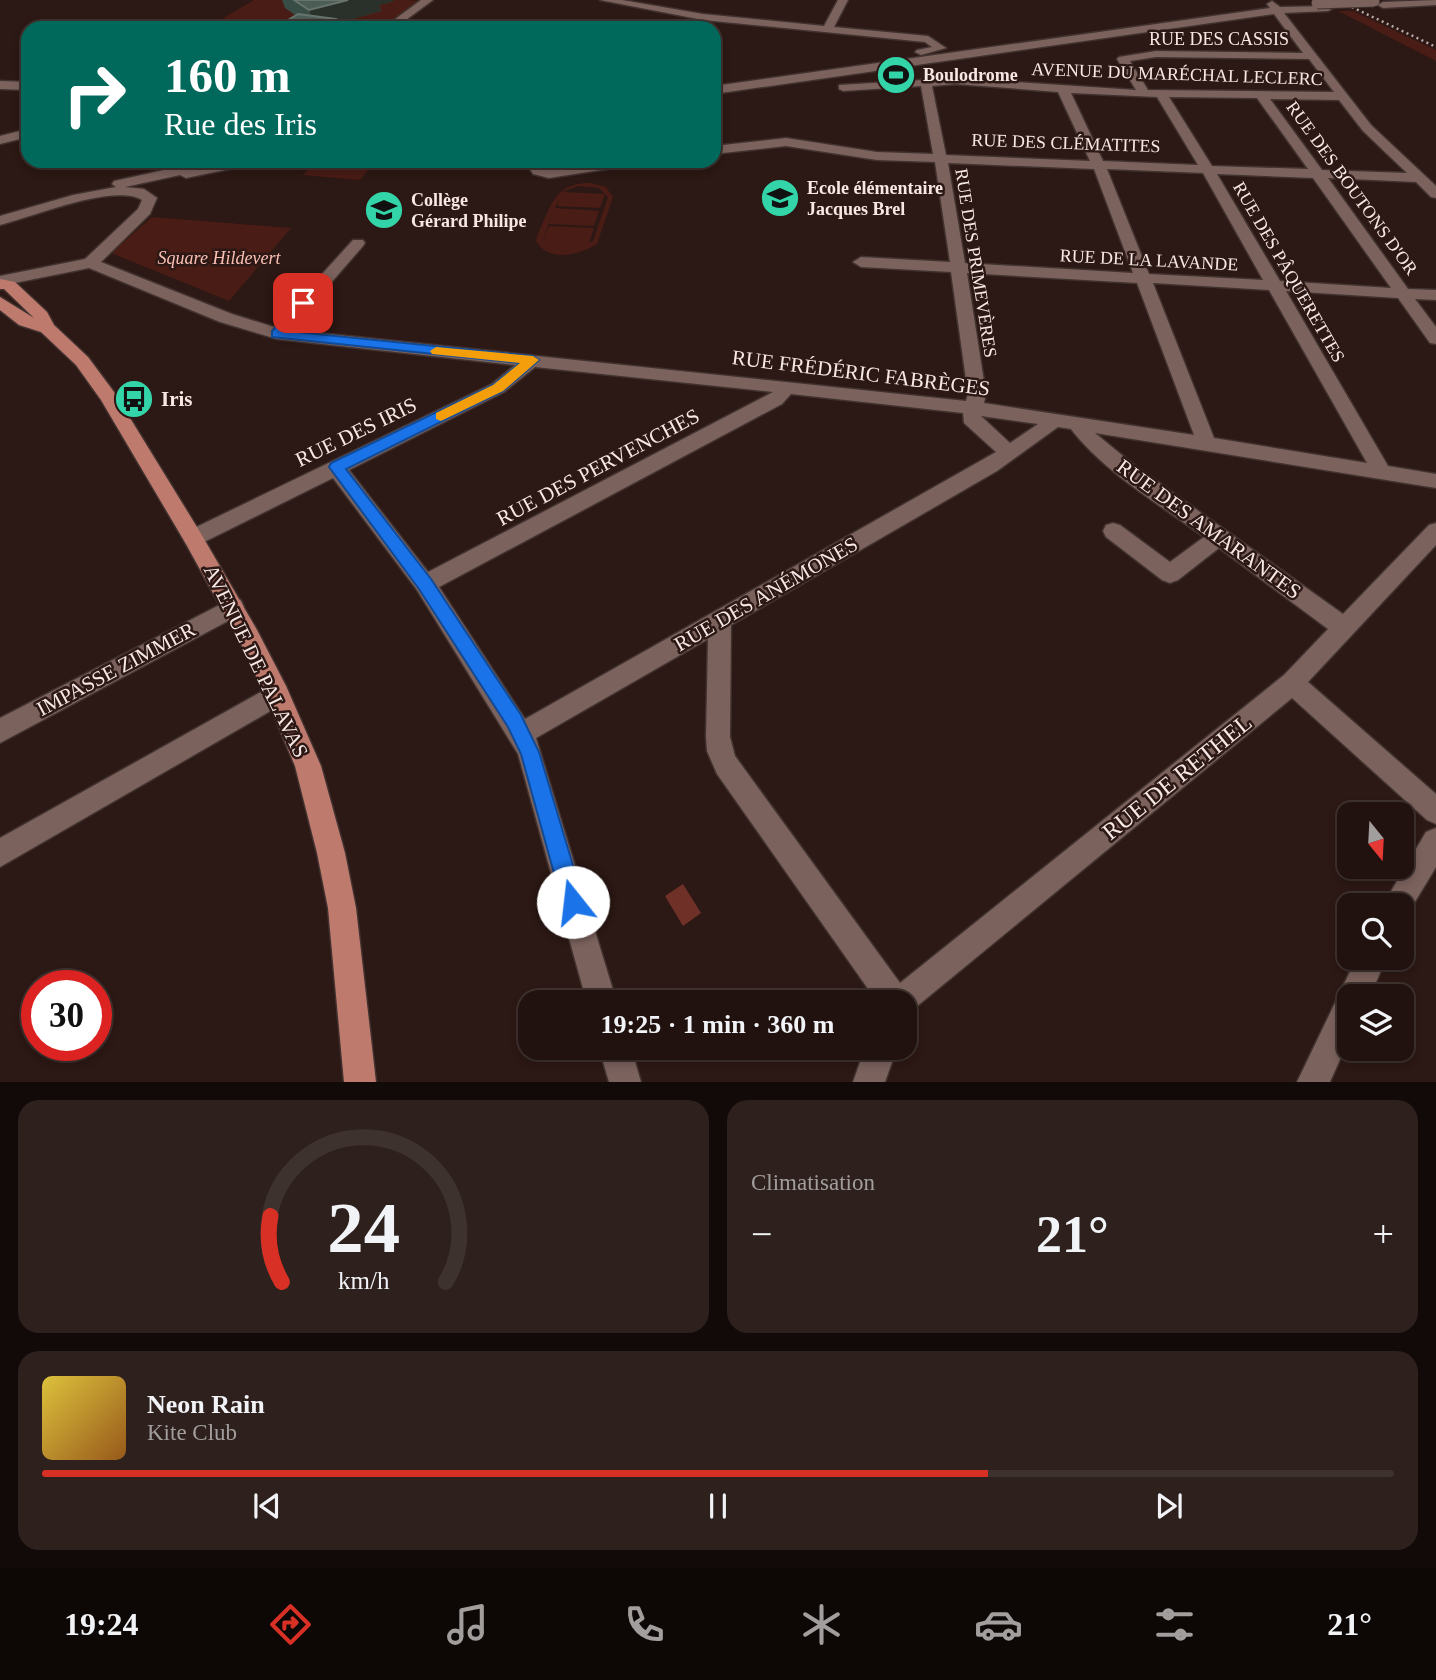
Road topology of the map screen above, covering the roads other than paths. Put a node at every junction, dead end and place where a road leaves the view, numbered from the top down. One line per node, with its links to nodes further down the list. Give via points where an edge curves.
1 (428, 0): 8 (street)
2 (605, 0): 9 (street)
3 (843, 0): 10 (street)
4 (1381, 2): 5 (street); 6 (street, bridge); 6 (street, bridge, via 1328,8)
5 (1436, 2)
6 (1273, 5): 11 (street, via 1262,11); 12 (street)
7 (721, 10): 9 (street)
8 (398, 21)
9 (749, 21): 10 (street)
10 (827, 30): 14 (street, via 928,39 939,44 939,49)
11 (955, 55): 13 (street, AVENUE DU MARÉCHAL LECLERC); 21 (street)
12 (1314, 56): 23 (street, RUE DES CASSIS, via 1156,54 1123,59); 25 (street)
13 (986, 76): 15 (street, AVENUE DU MARÉCHAL LECLERC); 19 (street, AVENUE DU MARÉCHAL LECLERC)
14 (721, 81)
15 (956, 82): 16 (street, AVENUE DU MARÉCHAL LECLERC); 19 (street, AVENUE DU MARÉCHAL LECLERC)
16 (926, 83): 20 (street, AVENUE DU MARÉCHAL LECLERC); 29 (street, RUE DES PRIMEVÈRES)
17 (0, 85): 18 (street)
18 (21, 86)
19 (1010, 86): 22 (street, AVENUE DU MARÉCHAL LECLERC)
20 (843, 87)
21 (721, 89)
22 (1063, 89): 23 (street, AVENUE DU MARÉCHAL LECLERC); 30 (street)
23 (1153, 93): 24 (street, AVENUE DU MARÉCHAL LECLERC); 35 (street, RUE DES PÂQUERETTES)
24 (1261, 95): 25 (street, AVENUE DU MARÉCHAL LECLERC); 36 (street, RUE DES BOUTONS D'OR)
25 (1343, 96): 37 (street, via 1390,152)
26 (21, 135): 27 (street)
27 (0, 140)
28 (721, 149): 29 (street, RUE DES CLÉMATITES, via 786,142 858,154)
29 (940, 157): 30 (street, RUE DES CLÉMATITES); 44 (street, RUE DES PRIMEVÈRES)
30 (1098, 163): 35 (street, RUE DES CLÉMATITES); 45 (street)
31 (192, 168): 40 (street, via 105,187)
32 (217, 168): 38 (street)
33 (536, 168): 34 (street, via 549,174)
34 (588, 168)
35 (1208, 169): 36 (street, RUE DES CLÉMATITES); 47 (street, RUE DES PÂQUERETTES)
36 (1318, 174): 37 (street, RUE DES CLÉMATITES); 48 (street, RUE DES BOUTONS D'OR)
37 (1419, 178): 39 (street)
38 (116, 190): 40 (street); 43 (street, via 139,191 148,195 150,202)
39 (1436, 194)
40 (0, 219)
41 (358, 243): 52 (street)
42 (861, 262): 44 (street, RUE DE LA LAVANDE)
43 (90, 263): 46 (street); 52 (street, RUE FRÉDÉRIC FABRÈGES)
44 (958, 268): 45 (street, RUE DE LA LAVANDE); 56 (street, RUE DES PRIMEVÈRES, via 977,394)
45 (1145, 279): 47 (street, RUE DE LA LAVANDE); 59 (street)
46 (0, 282): 51 (main road, AVENUE DE PALAVAS, via 41,316)
47 (1275, 286): 48 (street, RUE DE LA LAVANDE); 62 (street, RUE DES PÂQUERETTES)
48 (1403, 293): 49 (street, RUE DE LA LAVANDE); 53 (street, RUE DES BOUTONS D'OR)
49 (1436, 295)
50 (0, 302): 51 (main road, AVENUE DE PALAVAS, via 25,321)
51 (47, 328): 67 (main road, AVENUE DE PALAVAS, via 82,361 108,396)
52 (277, 334): 54 (street, RUE FRÉDÉRIC FABRÈGES)
53 (1436, 339)
54 (533, 360): 55 (street, RUE FRÉDÉRIC FABRÈGES); 61 (street, RUE DES IRIS, via 498,388)
55 (787, 386): 56 (street, RUE FRÉDÉRIC FABRÈGES); 68 (street, RUE DES PERVENCHES, via 776,400)
56 (975, 408): 57 (street, RUE FRÉDÉRIC FABRÈGES); 60 (street, via 971,418)
57 (1050, 421): 58 (street, RUE FRÉDÉRIC FABRÈGES); 60 (street, RUE DES ANÉMONES)
58 (1077, 424): 59 (street, RUE FRÉDÉRIC FABRÈGES); 66 (street, RUE DES AMARANTES, via 1088,439 1127,470)
59 (1207, 444): 62 (street, RUE FRÉDÉRIC FABRÈGES)
60 (1009, 453): 70 (street, RUE DES ANÉMONES)
61 (336, 467): 67 (street, RUE DES IRIS); 68 (street)
62 (1382, 472): 63 (street, RUE FRÉDÉRIC FABRÈGES)
63 (1436, 481)
64 (1113, 531): 66 (street, via 1170,574)
65 (1436, 531): 71 (street, RUE DE RETHEL)
66 (1220, 536): 71 (street, RUE DES AMARANTES)
67 (193, 538): 69 (main road, AVENUE DE PALAVAS)
68 (425, 584): 75 (street)
69 (233, 607): 73 (main road, AVENUE DE PALAVAS); 74 (street, IMPASSE ZIMMER)
70 (720, 621): 75 (street, RUE DES ANÉMONES); 81 (street, via 718,737 723,758)
71 (1346, 629): 72 (street, RUE DE RETHEL)
72 (1292, 683): 76 (street); 82 (street, RUE DE RETHEL)
73 (277, 694): 78 (street); 86 (main road, AVENUE DE PALAVAS, via 308,766 331,853 342,908)
74 (0, 732)
75 (521, 734): 80 (street)
76 (1436, 811)
77 (1436, 842): 79 (street)
78 (0, 853)
79 (1404, 893)
80 (598, 990)
81 (888, 990)
82 (913, 990)
83 (1337, 1031): 89 (street)
84 (619, 1060): 87 (street)
85 (877, 1060): 88 (street)
86 (360, 1082)
87 (625, 1082)
88 (869, 1082)
89 (1313, 1082)

